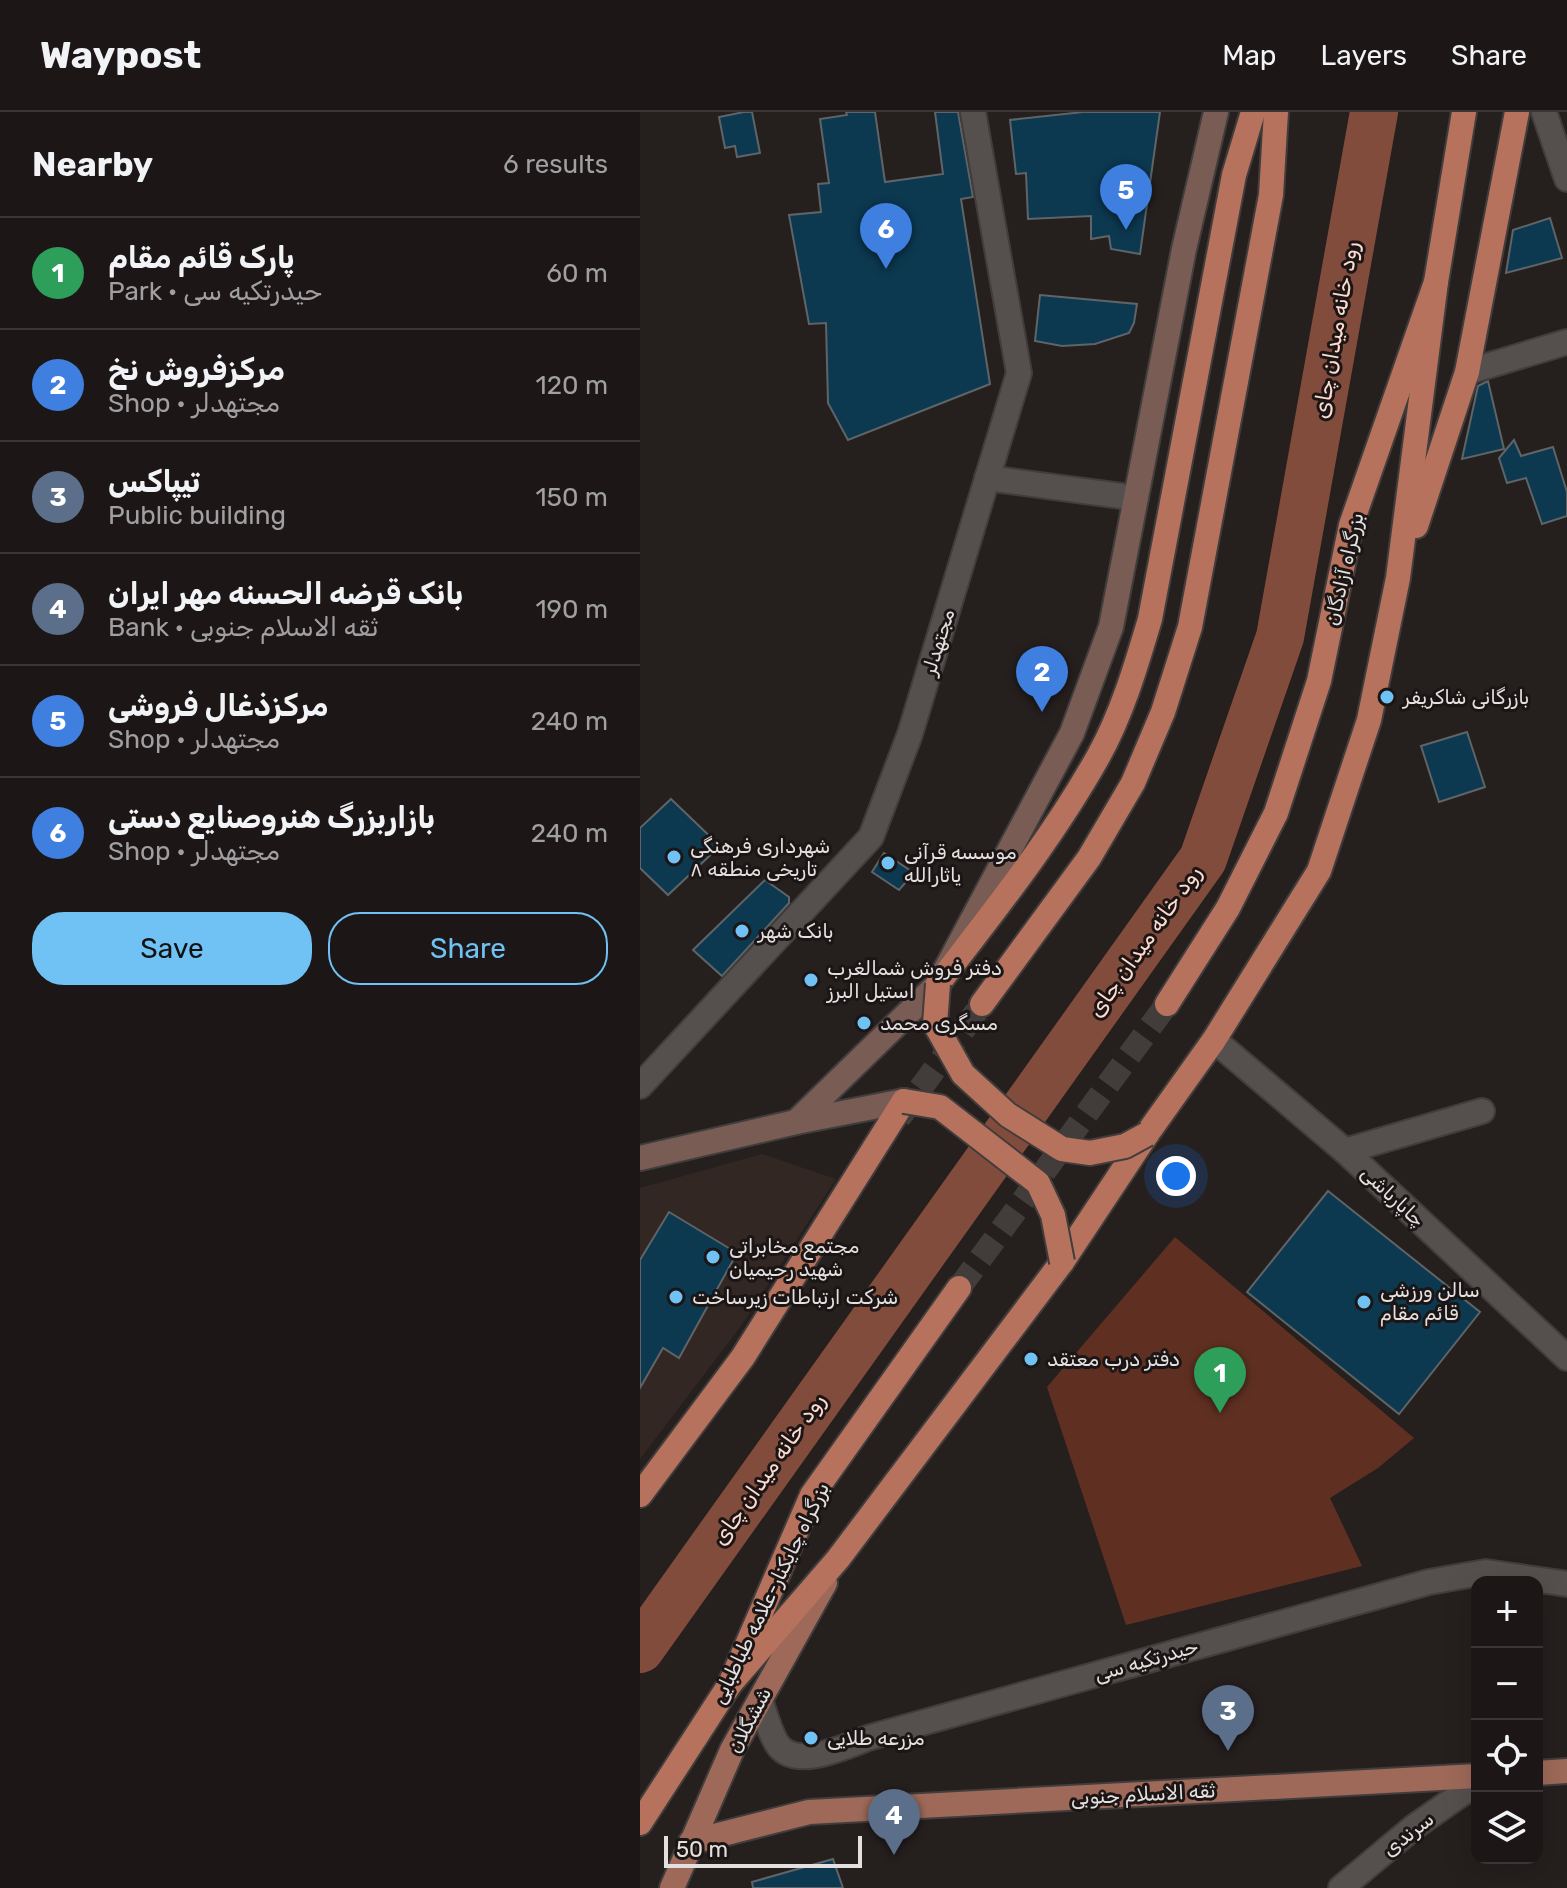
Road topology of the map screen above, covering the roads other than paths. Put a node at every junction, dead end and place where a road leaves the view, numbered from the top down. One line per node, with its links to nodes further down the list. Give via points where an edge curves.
1 (973, 112): 12 (street, مجتهدلر, via 1019,373)
2 (1216, 112): 13 (main road)
3 (1253, 112): 15 (highway, via 1234,175 1150,619 1128,689 1099,756 1036,857)
4 (1276, 112): 16 (highway, via 1271,195 1190,627 1163,712 1133,783 1089,858)
5 (1464, 112): 9 (highway, بزرگراه آزادگان)
6 (1517, 112): 11 (highway)
7 (1544, 112): 8 (street)
8 (1567, 179)
9 (1436, 282): 14 (highway); 17 (highway, بزرگراه آزادگان, via 1351,525 1319,681 1276,813 1228,908)
10 (1567, 342): 11 (street)
11 (1467, 372): 14 (highway)
12 (987, 478): 13 (street); 19 (street, مجتهدلر, via 910,734 871,837)
13 (1136, 498): 15 (main road, via 1111,627 1072,733)
14 (1398, 578): 18 (highway, via 1369,720 1319,871)
15 (938, 984): 22 (main road); 23 (highway, bridge, via 935,1024 963,1074 1008,1115 1062,1149 1090,1153 1125,1146)
16 (982, 1004)
17 (1167, 1004)
18 (1214, 1040): 23 (highway); 24 (street, چاپارباشی)
19 (640, 1086)
20 (904, 1101): 22 (main road); 26 (highway, bridge, via 940,1107 1038,1183 1053,1215); 29 (highway, via 743,1357)
21 (1482, 1111): 24 (street)
22 (796, 1122): 25 (main road)
23 (1147, 1134): 26 (highway)
24 (1345, 1151): 28 (street, چاپارباشی)
25 (640, 1158)
26 (1062, 1262): 30 (highway)
27 (959, 1288): 32 (highway, بزرگراه چایکنار-علامه طباطبایی, via 812,1495)
28 (1567, 1358)
29 (640, 1495)
30 (838, 1559): 32 (highway); 33 (main road, ششگلان)
31 (1567, 1584): 33 (street, حیدرتکیه سی, via 1486,1572 1429,1582 871,1737 819,1756 792,1755 777,1746)
32 (730, 1684): 38 (highway, بزرگراه چایکنار-علامه طباطبایی)
33 (760, 1700): 39 (main road, ششگلان)
34 (1567, 1771): 35 (main road)
35 (1543, 1773)
36 (1471, 1776): 39 (main road, ثقه الاسلام جنوبی, via 809,1812)
37 (1471, 1787): 41 (street, سرندی)
38 (640, 1823)
39 (691, 1842): 40 (main road, ششگلان)
40 (672, 1888)
41 (1341, 1888)

